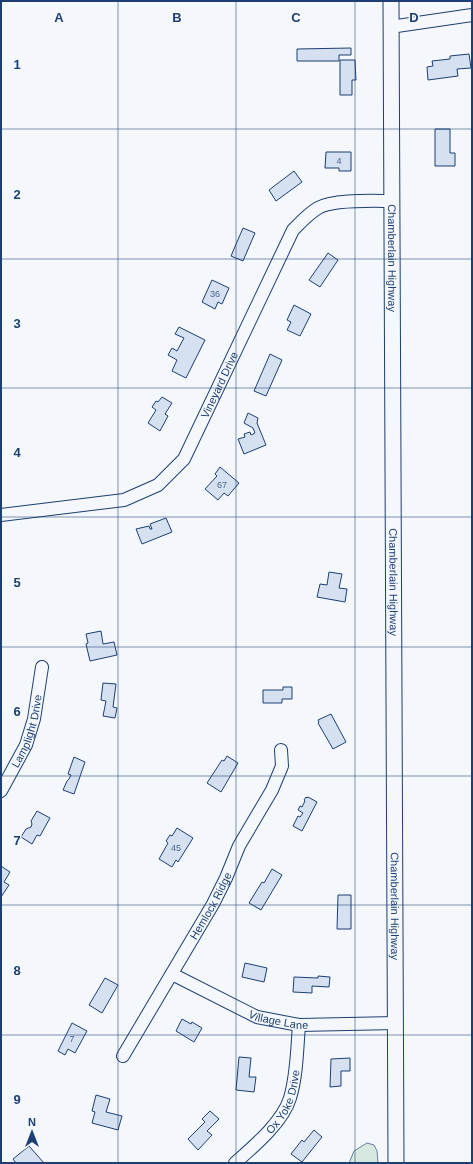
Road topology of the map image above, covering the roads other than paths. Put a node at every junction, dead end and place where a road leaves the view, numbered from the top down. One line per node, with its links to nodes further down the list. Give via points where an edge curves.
1 (391, 1): 3 (main road, Chamberlain Highway)
2 (472, 15): 3 (street)
3 (390, 27): 4 (main road, Chamberlain Highway)
4 (392, 201): 5 (street, Vineyard Drive, via 345,202 320,207 304,218 293,230 184,459 158,485 124,500); 11 (main road, Chamberlain Highway)
5 (1, 515)
6 (42, 667): 8 (street, Lamplight Drive, via 34,719 26,745)
7 (281, 750): 10 (street, Hemlock Ridge, via 282,766 272,790 239,846 213,904)
8 (5, 774): 9 (street, Lamplight Drive)
9 (1, 791)
10 (172, 974): 12 (street, Village Lane, via 257,1017); 13 (street, Hemlock Ridge)
11 (396, 1023): 12 (street, Village Lane); 15 (main road, Chamberlain Highway)
12 (299, 1025): 14 (street, Ox Yoke Drive, via 290,1099 280,1117 263,1137)
13 (123, 1056)
14 (235, 1163)
15 (396, 1163)

